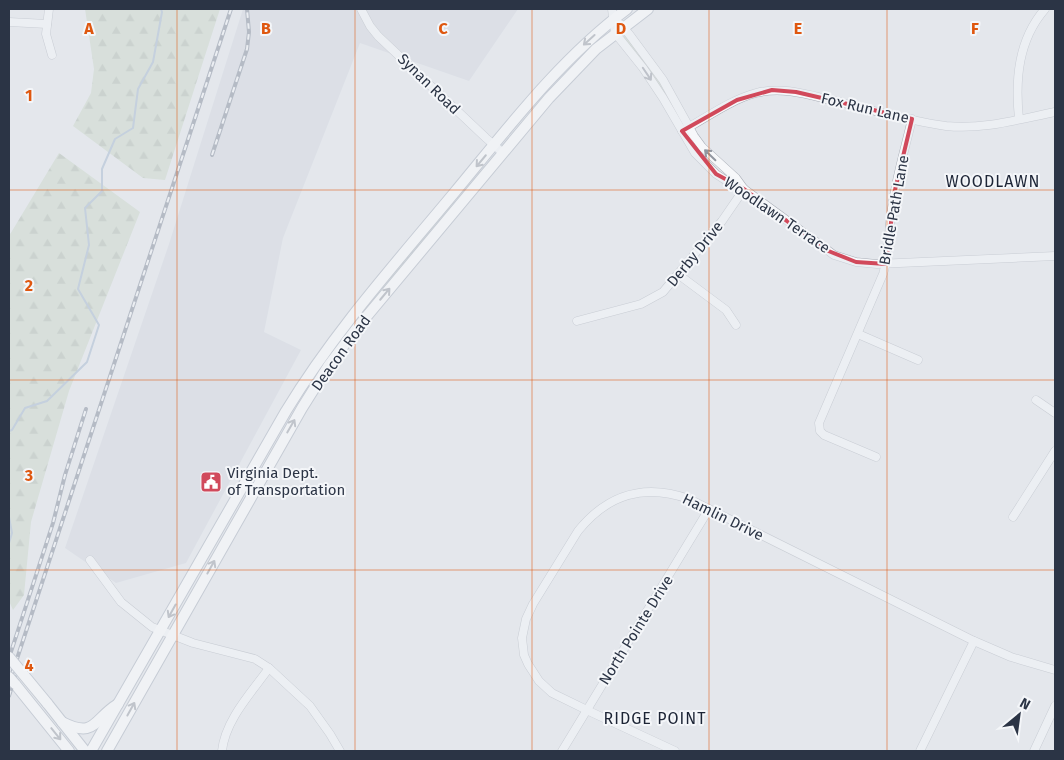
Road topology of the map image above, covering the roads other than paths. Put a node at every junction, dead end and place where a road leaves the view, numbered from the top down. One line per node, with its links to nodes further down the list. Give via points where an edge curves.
1 (49, 9): 8 (street)
2 (361, 9): 15 (street, Synan Road, via 378,36)
3 (627, 9): 6 (main road, Deacon Road)
4 (648, 9): 9 (main road, Deacon Road)
5 (1044, 9): 13 (street, via 1022,53 1017,84)
6 (612, 14): 9 (street); 15 (main road, Deacon Road, one-way to 15)
7 (9, 22): 8 (street)
8 (47, 24): 10 (street)
9 (619, 30): 14 (street, Woodlawn Terrace); 16 (main road, Deacon Road, via 558,87)
10 (52, 55)
11 (1055, 112): 13 (street, Fox Run Lane)
12 (912, 119): 13 (street, Fox Run Lane, via 965,127); 14 (street, Fox Run Lane, via 796,92 772,90 737,100); 19 (street, Bridle Path Lane, via 893,197)
13 (1019, 119)
14 (686, 129): 17 (street, Woodlawn Terrace, via 695,153 730,183)
15 (494, 145): 16 (street, Synan Road); 32 (main road, Deacon Road, one-way to 32, via 320,358 286,411)
16 (504, 153): 33 (main road, Deacon Road, one-way to 16, via 330,364 381,298)
17 (744, 189): 19 (street, Woodlawn Terrace, via 834,254 856,262); 20 (street, Derby Drive)
18 (1055, 256): 19 (street, Woodlawn Terrace)
19 (886, 264): 23 (street, Bridle Path Lane)
20 (679, 275): 21 (street, Derby Drive, via 664,292 650,301); 22 (street, via 726,310)
21 (577, 321)
22 (736, 325)
23 (858, 334): 24 (street); 28 (street, Bridle Path Lane, via 818,427 822,434)
24 (918, 360)
25 (1036, 400): 26 (street)
26 (1055, 413)
27 (1055, 451): 30 (street)
28 (876, 457)
29 (709, 509): 34 (street, Hamlin Drive); 41 (street, North Pointe Drive); 41 (street, Hamlin Drive, via 664,492 627,495 604,506 578,531 533,604 522,638 528,664 544,687)
30 (1013, 516)
31 (90, 560): 32 (street, via 121,602 152,627)
32 (161, 630): 33 (street); 39 (main road, Deacon Road)
33 (172, 635): 36 (street, via 255,659); 46 (main road, Deacon Road, one-way to 33)
34 (974, 642): 37 (street, Hamlin Drive); 51 (street)
35 (9, 657): 42 (main road, bridge)
36 (269, 668): 47 (street, via 232,720); 48 (street, via 310,706)
37 (1055, 670)
38 (9, 677): 43 (main road, one-way to 43, bridge)
39 (119, 704): 42 (main road, via 106,711 91,727 82,729); 45 (main road, Deacon Road)
40 (1055, 706): 52 (street)
41 (587, 710): 49 (street, North Pointe Drive); 50 (street, Hamlin Drive)
42 (62, 722): 44 (main road)
43 (69, 751)
44 (85, 751)
45 (91, 751)
46 (107, 751)
47 (222, 751)
48 (340, 751)
49 (562, 751)
50 (675, 751)
51 (920, 751)
52 (1034, 751)

